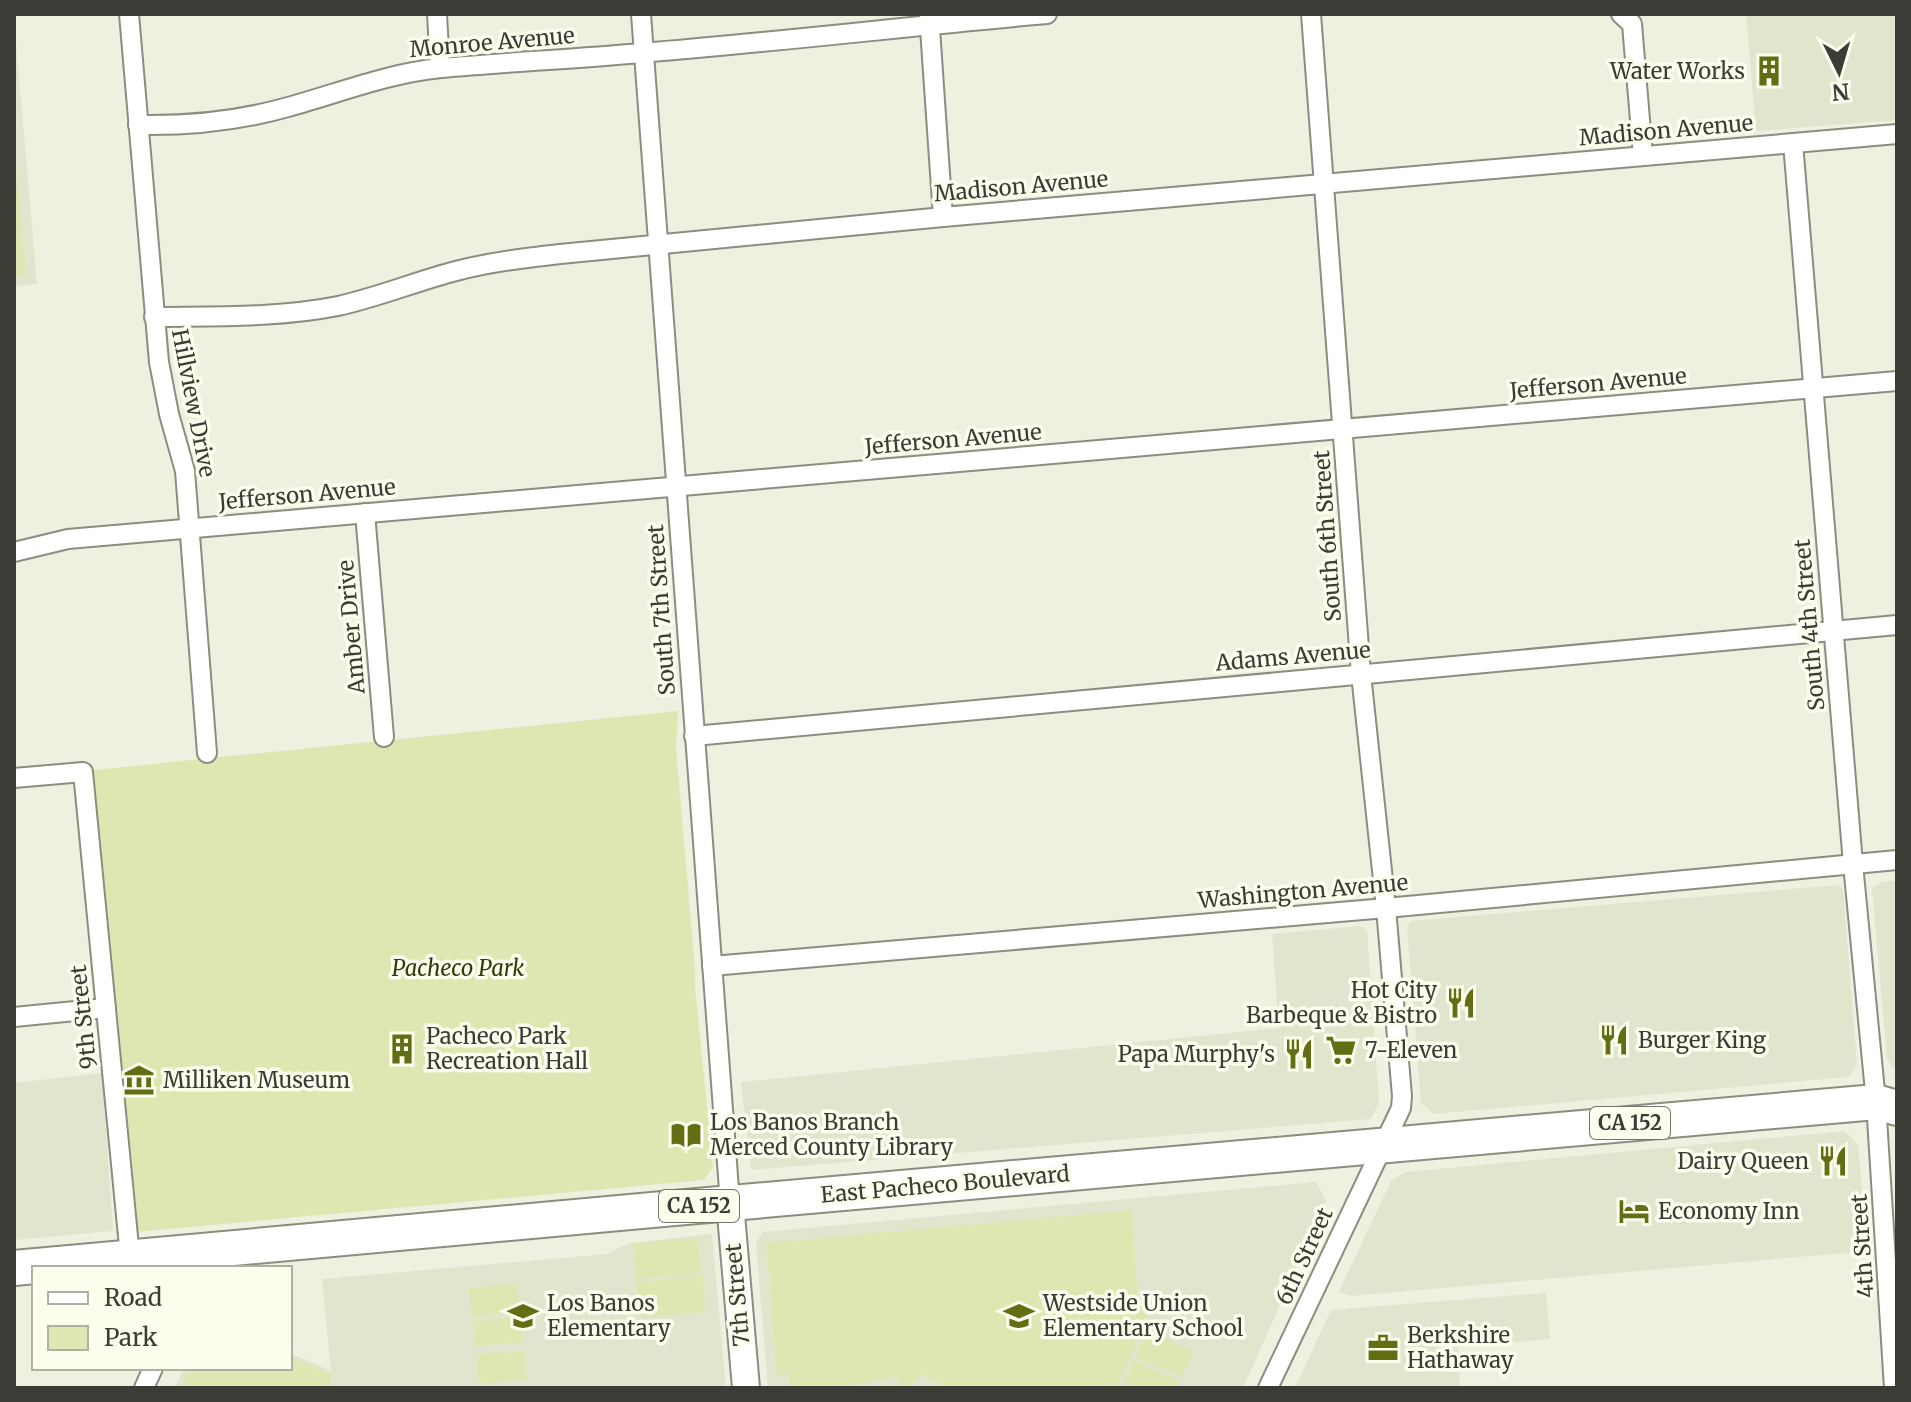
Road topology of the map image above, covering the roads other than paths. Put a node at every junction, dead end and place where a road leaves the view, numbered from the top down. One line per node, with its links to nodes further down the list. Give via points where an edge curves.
1 (129, 14): 10 (street, Hillview Drive)
2 (437, 14): 9 (street)
3 (641, 14): 8 (street, South 7th Street)
4 (1047, 14): 7 (street, Monroe Avenue)
5 (1311, 14): 14 (street, South 6th Street)
6 (1621, 14): 13 (street, via 1632,24)
7 (930, 19): 8 (street, Monroe Avenue); 15 (street)
8 (644, 53): 9 (street, Monroe Avenue); 16 (street, South 7th Street)
9 (440, 68): 10 (street, Monroe Avenue, via 365,83 258,115 178,126)
10 (138, 125): 17 (street, Hillview Drive)
11 (1897, 134): 12 (street, Madison Avenue)
12 (1793, 143): 13 (street, Madison Avenue); 19 (street, South 4th Street)
13 (1643, 156): 14 (street, Madison Avenue)
14 (1324, 185): 15 (street, Madison Avenue); 20 (street, South 6th Street)
15 (943, 217): 16 (street, Madison Avenue)
16 (657, 246): 17 (street, Madison Avenue, via 458,270 303,312); 21 (street, South 7th Street)
17 (154, 317): 23 (street, Hillview Drive)
18 (1897, 381): 19 (street, Jefferson Avenue)
19 (1813, 388): 20 (street, Jefferson Avenue); 26 (street, South 4th Street)
20 (1343, 430): 21 (street, Jefferson Avenue); 27 (street, South 6th Street)
21 (677, 487): 22 (street, Jefferson Avenue); 28 (street, South 7th Street)
22 (365, 513): 23 (street, Jefferson Avenue); 29 (street, Amber Drive)
23 (191, 528): 24 (street, Jefferson Avenue, via 68,539); 30 (street, Hillview Drive)
24 (14, 552)
25 (1897, 625): 26 (street, Adams Avenue)
26 (1834, 631): 27 (street, Adams Avenue); 33 (street, South 4th Street)
27 (1361, 674): 28 (street, Adams Avenue); 34 (street, South 6th Street)
28 (694, 736): 35 (street, South 7th Street)
29 (384, 737)
30 (207, 753)
31 (14, 778): 36 (street, 9th Street, via 83,772)
32 (1897, 860): 33 (street, Washington Avenue)
33 (1853, 864): 34 (street, Washington Avenue); 38 (street, South 4th Street)
34 (1386, 908): 35 (street, Washington Avenue); 39 (street, South 6th Street, via 1402,1096)
35 (712, 966): 40 (street, South 7th Street)
36 (106, 1008): 37 (street); 41 (street, 9th Street)
37 (14, 1017)
38 (1890, 1100): 39 (highway, East Pacheco Boulevard / CA 152); 46 (street, 4th Street, via 1887,1256)
39 (1384, 1145): 40 (highway, East Pacheco Boulevard / CA 152); 45 (street, 6th Street)
40 (730, 1203): 42 (highway, East Pacheco Boulevard / CA 152); 44 (street, 7th Street)
41 (130, 1257): 42 (highway, East Pacheco Boulevard / CA 152); 43 (highway, East Pacheco Boulevard / CA 152)
42 (202, 1259)
43 (35, 1266)
44 (746, 1388)
45 (1268, 1388)
46 (1894, 1388)

